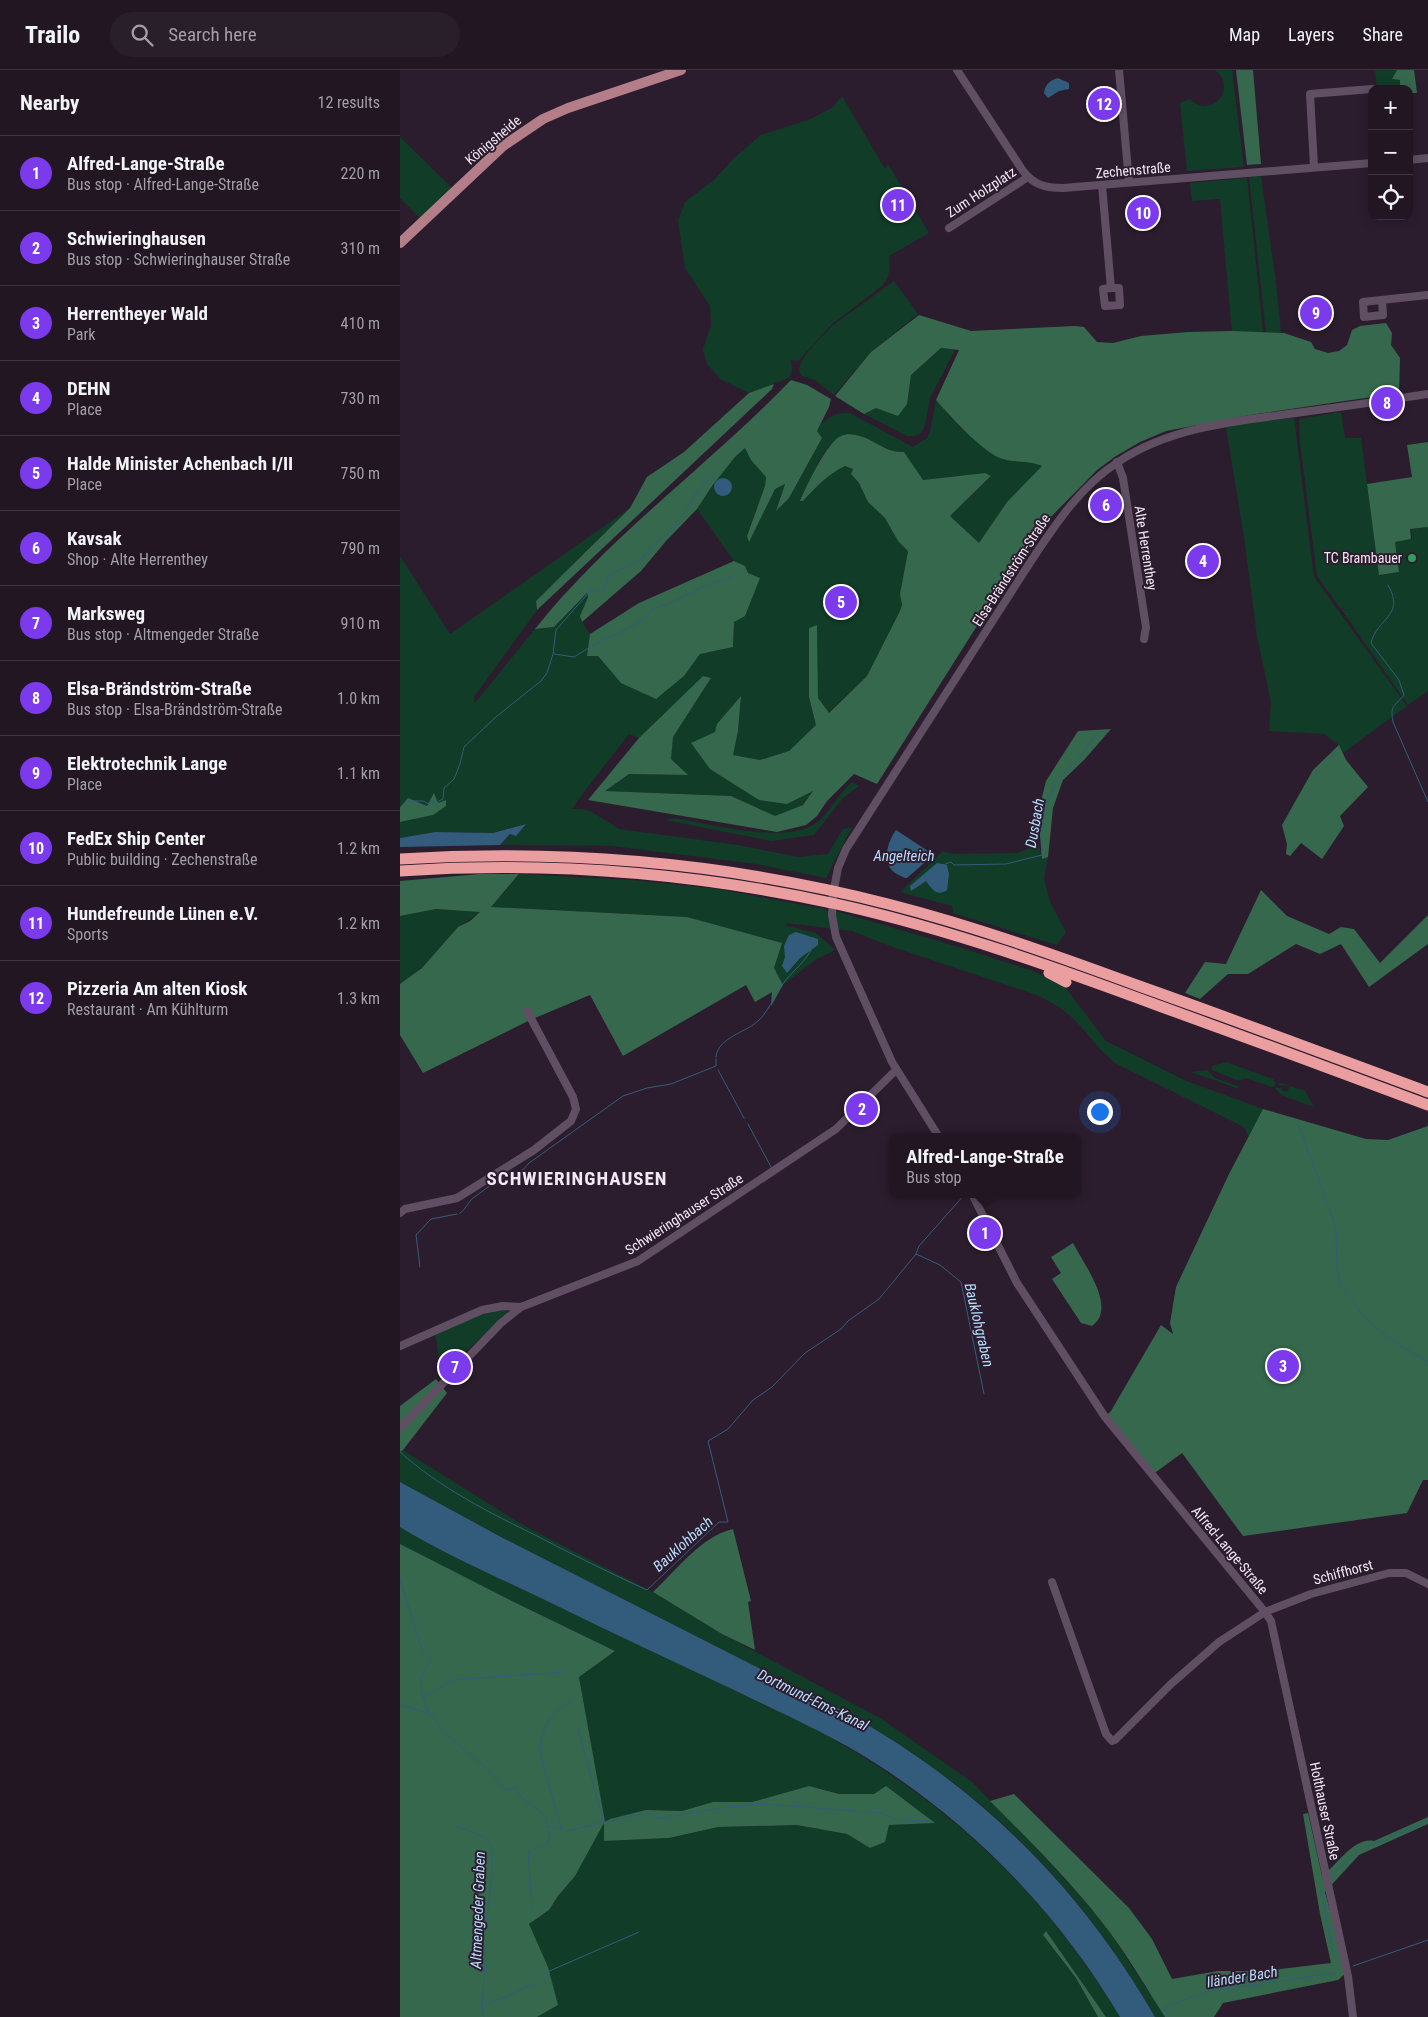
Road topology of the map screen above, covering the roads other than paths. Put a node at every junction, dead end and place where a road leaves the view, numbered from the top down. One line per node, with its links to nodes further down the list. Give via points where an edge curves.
1 (681, 70): 13 (main road, Königsheide, via 543,119 503,146)
2 (957, 70): 9 (street, Zechenstraße)
3 (1120, 70): 10 (street)
4 (1368, 89): 8 (street, via 1310,94)
5 (1428, 158): 6 (street)
6 (1413, 160)
7 (1368, 162): 8 (street, Zechenstraße)
8 (1314, 167): 10 (street, Zechenstraße)
9 (1028, 177): 11 (street, Zechenstraße, via 1040,186 1050,188); 12 (street, Zum Holzplatz)
10 (1129, 182): 11 (street, Zechenstraße)
11 (1102, 185): 14 (street)
12 (948, 228)
13 (400, 243)
14 (1111, 288)
15 (1428, 294): 16 (street)
16 (1382, 300)
17 (1428, 394): 18 (street, Elsa-Brändström-Straße, via 1196,430 1156,442)
18 (1117, 462): 19 (street, Alte Herrenthey, via 1124,484 1146,626); 25 (street, Elsa-Brändström-Straße, via 1079,495 1046,538 846,849 836,874 833,921 841,948)
19 (1144, 639)
20 (400, 859): 26 (highway, via 523,856 635,861 752,875 846,894 1032,948)
21 (400, 871): 22 (highway, via 549,868 720,883 788,894 913,923)
22 (1025, 958): 23 (highway); 27 (highway)
23 (1066, 982)
24 (527, 1011): 30 (street, via 575,1102 575,1115 534,1150 457,1198 404,1209)
25 (896, 1070): 28 (street); 31 (street, Schwieringhauser Straße, via 836,1129 638,1261)
26 (1428, 1092)
27 (1428, 1105)
28 (937, 1133)
29 (974, 1198): 36 (street, Alfred-Lange-Straße, via 1012,1275 1105,1417)
30 (400, 1213)
31 (521, 1307): 32 (street, Schwieringhauser Straße, via 482,1310); 33 (street, via 501,1323)
32 (400, 1346)
33 (400, 1428)
34 (1052, 1582): 36 (street, Alfred-Lange-Straße, via 1106,1734 1112,1741 1219,1642)
35 (1428, 1584): 36 (street, Schiffhorst, via 1406,1573 1389,1573 1311,1594)
36 (1265, 1612): 37 (street, Holthauser Straße, via 1271,1621 1309,1794 1348,1976)
37 (1353, 2017)

